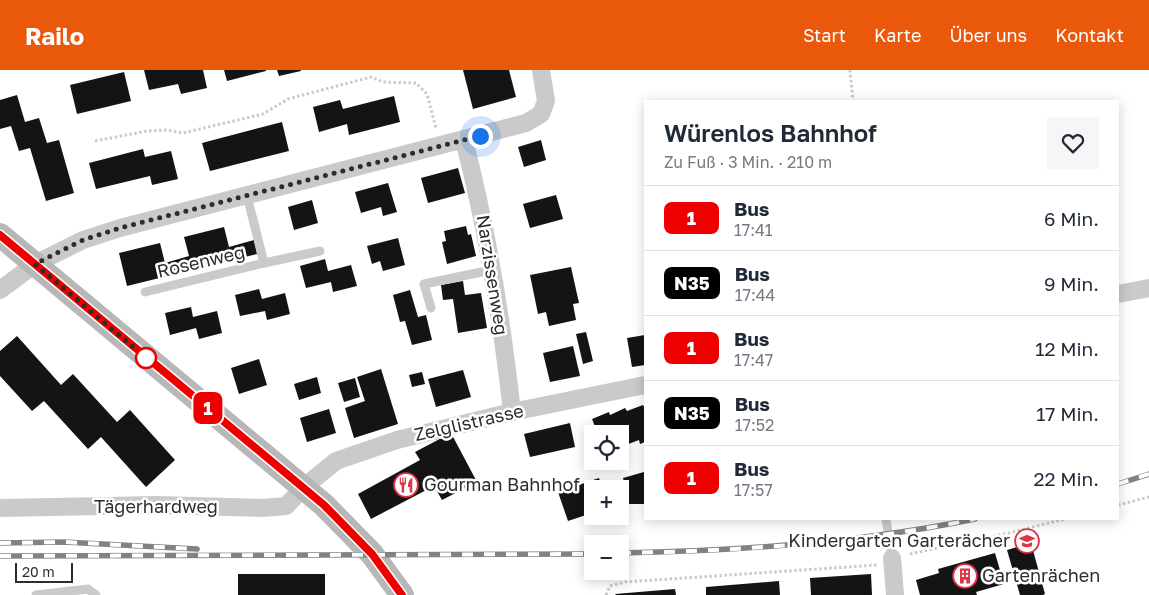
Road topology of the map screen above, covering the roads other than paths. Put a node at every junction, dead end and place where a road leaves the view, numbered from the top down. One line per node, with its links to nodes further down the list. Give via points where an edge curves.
1 (541, 70): 2 (street, via 546,101 541,114 526,123)
2 (464, 140): 3 (street); 8 (street, Narzissenweg, via 480,203)
3 (247, 196): 6 (lane, Rosenweg); 7 (street, via 120,228 83,240)
4 (0, 235): 7 (main road)
5 (320, 251): 6 (lane, Rosenweg)
6 (264, 263): 11 (lane, Rosenweg)
7 (35, 264): 10 (street); 16 (main road)
8 (491, 270): 13 (lane, via 424,284); 15 (street, Narzissenweg)
9 (1149, 288): 12 (street)
10 (0, 290)
11 (145, 292)
12 (1119, 294)
13 (431, 308)
14 (644, 385): 15 (street, Zelglistrasse)
15 (512, 412): 16 (street, Zelglistrasse, via 397,440 336,461)
16 (304, 487): 17 (street, Tägerhardweg, via 286,506 262,508 157,505); 22 (main road, via 372,554)
17 (0, 508)
18 (886, 520): 19 (lane)
19 (892, 561): 23 (street)
20 (36, 595): 21 (lane, via 88,589)
21 (96, 595)
22 (402, 595)
23 (895, 595)

